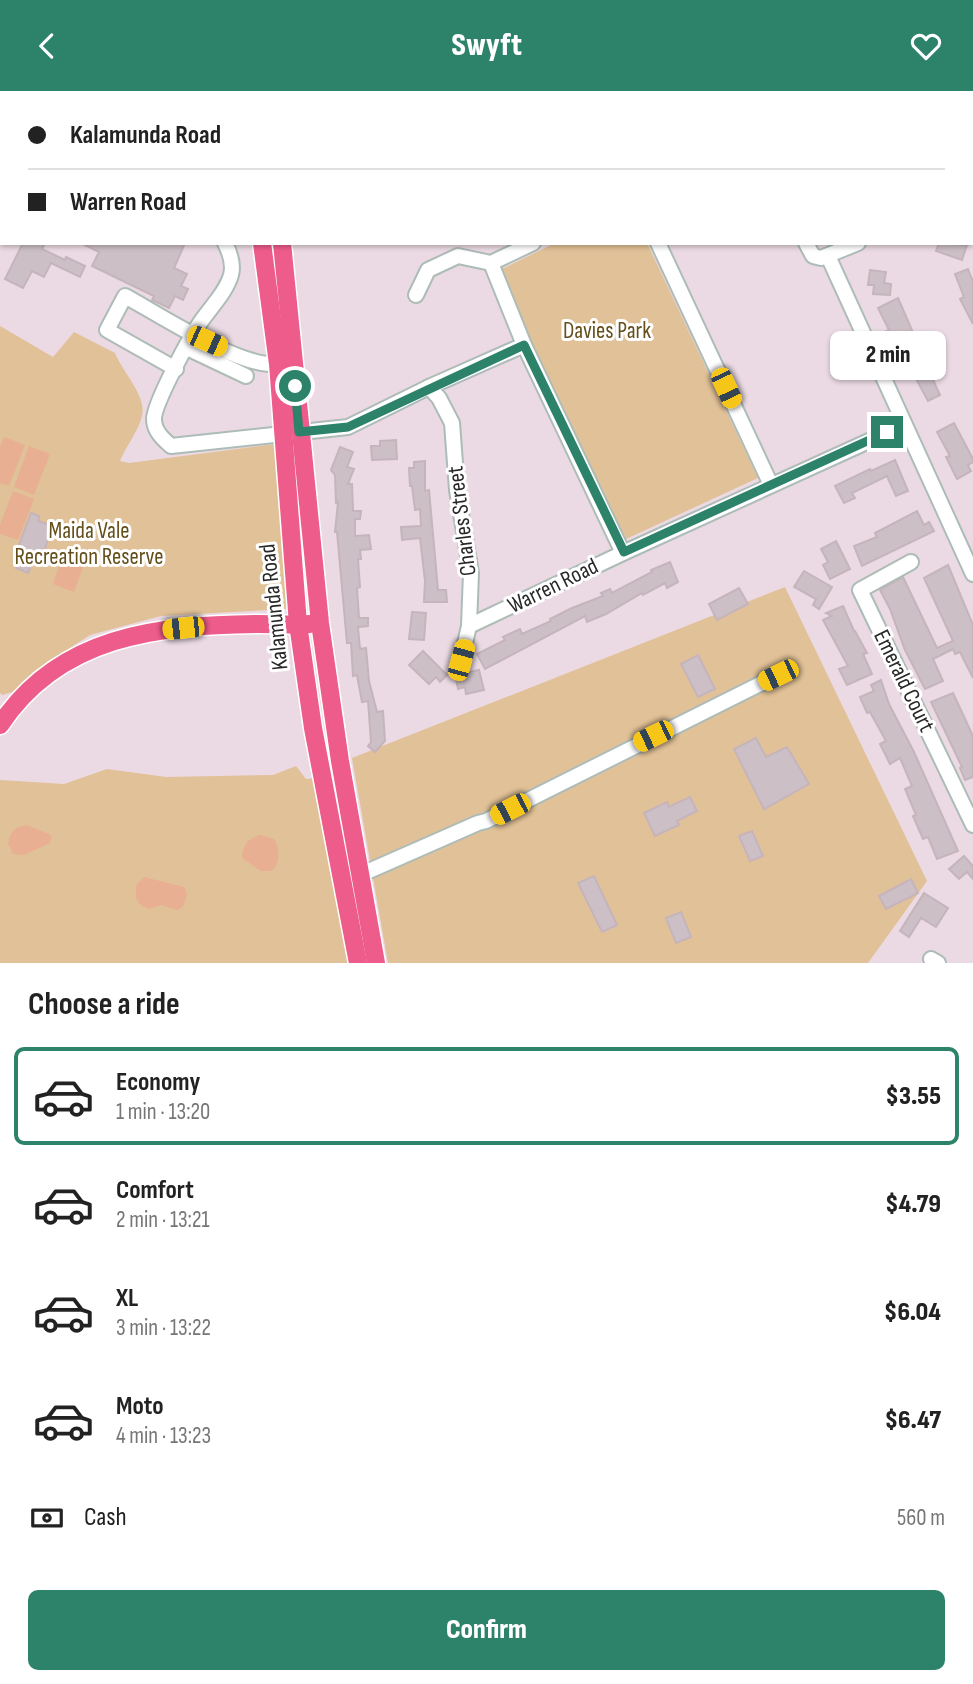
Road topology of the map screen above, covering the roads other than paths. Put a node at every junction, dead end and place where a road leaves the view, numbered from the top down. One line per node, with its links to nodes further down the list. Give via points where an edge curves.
1 (226, 245): 11 (street, via 231,275)
2 (262, 245): 14 (main road, Kalamunda Road)
3 (282, 245): 19 (main road, Kalamunda Road)
4 (529, 245): 9 (street)
5 (659, 245): 20 (street)
6 (807, 245): 8 (street, via 813,256)
7 (853, 245): 8 (street)
8 (828, 256): 18 (street)
9 (491, 263): 10 (street, via 458,256 428,270); 12 (street)
10 (416, 295)
11 (194, 333): 13 (street); 14 (street, via 265,366); 15 (street, via 125,296 107,330)
12 (524, 345): 17 (street); 21 (street)
13 (187, 348): 15 (street); 16 (street)
14 (278, 364): 19 (main road, Kalamunda Road)
15 (176, 369): 19 (street, via 154,418 162,438 171,446)
16 (246, 376)
17 (429, 387): 19 (street, via 348,427); 27 (street, Charles Street, via 452,423 471,573)
18 (904, 425): 20 (street, Warren Road); 23 (street)
19 (291, 433): 24 (main road, Kalamunda Road); 25 (main road, Kalamunda Road)
20 (771, 485): 21 (street, Warren Road)
21 (624, 552): 27 (street, Warren Road)
22 (911, 562): 32 (street, Emerald Court, via 860,590)
23 (973, 574)
24 (320, 619): 25 (main road); 33 (main road, Kalamunda Road)
25 (298, 621): 26 (main road, via 269,620); 31 (main road, Kalamunda Road)
26 (265, 625): 30 (main road, via 163,630 119,639 63,662); 31 (main road, via 279,630 292,646)
27 (470, 626): 28 (street, Charles Street)
28 (461, 660)
29 (778, 675): 33 (street, via 486,821)
30 (3, 714)
31 (313, 728): 34 (main road, Kalamunda Road)
32 (973, 825)
33 (362, 874): 35 (main road, Kalamunda Road)
34 (358, 963)
35 (376, 963)

